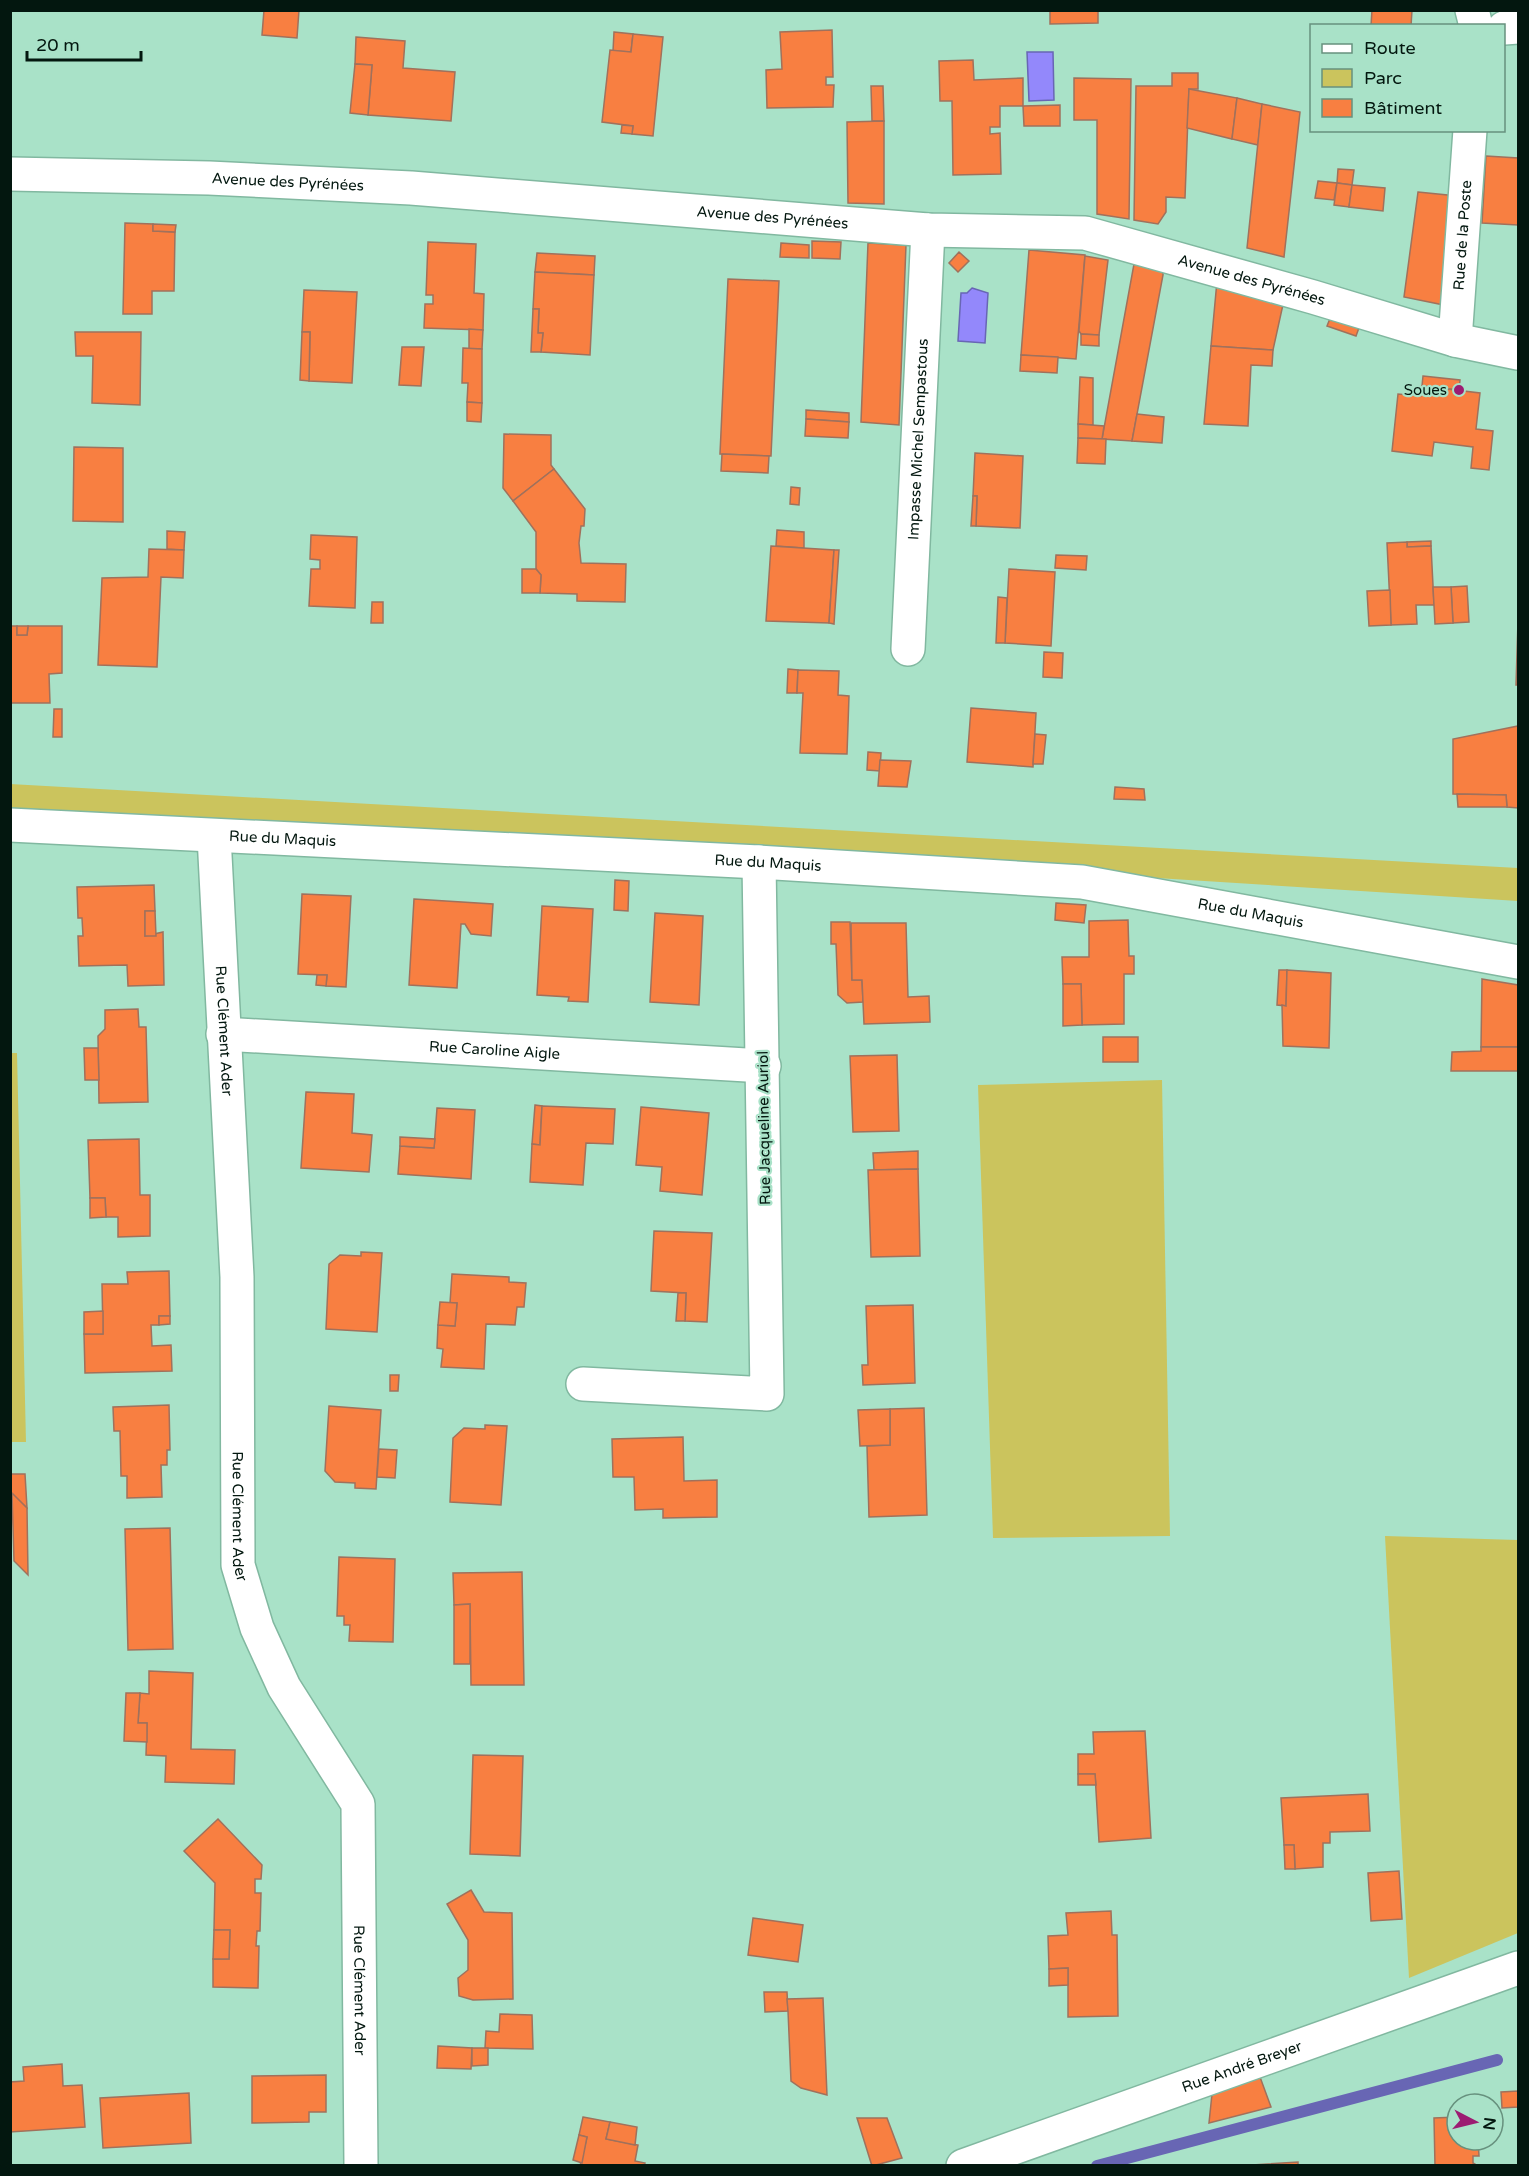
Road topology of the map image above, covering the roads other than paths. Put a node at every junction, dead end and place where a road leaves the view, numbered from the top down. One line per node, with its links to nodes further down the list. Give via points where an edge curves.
1 (1470, 132): 4 (street, Rue de la Poste)
2 (10, 174): 3 (street, Avenue des Pyrénées, via 411,188)
3 (928, 230): 4 (street, Avenue des Pyrénées, via 1085,233); 6 (street, Impasse Michel Sempastous)
4 (1455, 340): 5 (street, Avenue des Pyrénées)
5 (1518, 353)
6 (908, 649)
7 (10, 825): 8 (street, Rue du Maquis)
8 (214, 836): 9 (street, Rue du Maquis); 11 (street, Rue Clément Ader)
9 (759, 862): 10 (street, Rue du Maquis, via 1082,882); 12 (street, Rue Jacqueline Auriol)
10 (1518, 962)
11 (223, 1034): 12 (street, Rue Caroline Aigle); 15 (street, Rue Clément Ader, via 237,1277 238,1565 257,1628 284,1687 358,1804)
12 (764, 1066): 13 (street, Rue Jacqueline Auriol, via 767,1394)
13 (583, 1384)
14 (1518, 1968): 16 (street, Rue André Breyer)
15 (361, 2166)
16 (963, 2166)

